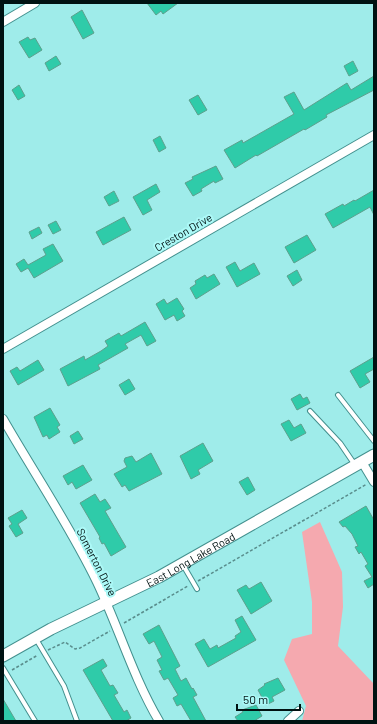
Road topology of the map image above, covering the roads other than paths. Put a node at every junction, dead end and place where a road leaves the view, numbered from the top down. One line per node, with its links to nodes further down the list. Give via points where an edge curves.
1 (35, 3): 2 (street)
2 (3, 22)
3 (374, 135): 4 (street, Creston Drive)
4 (3, 349)
5 (338, 396): 8 (lane)
6 (310, 411): 10 (lane)
7 (3, 419): 14 (street, Somerton Drive, via 83,552)
8 (374, 441)
9 (374, 455): 10 (main road, East Long Lake Road)
10 (359, 464): 11 (street); 12 (main road, East Long Lake Road)
11 (371, 483)
12 (182, 565): 13 (lane); 14 (main road, East Long Lake Road)
13 (197, 589)
14 (106, 603): 15 (main road, East Long Lake Road); 21 (street, Somerton Drive, via 139,682)
15 (35, 637): 16 (main road, East Long Lake Road); 20 (lane, via 64,686)
16 (3, 656)
17 (3, 668): 19 (lane)
18 (299, 711): 22 (street)
19 (35, 721)
20 (77, 721)
21 (159, 721)
22 (288, 721)

